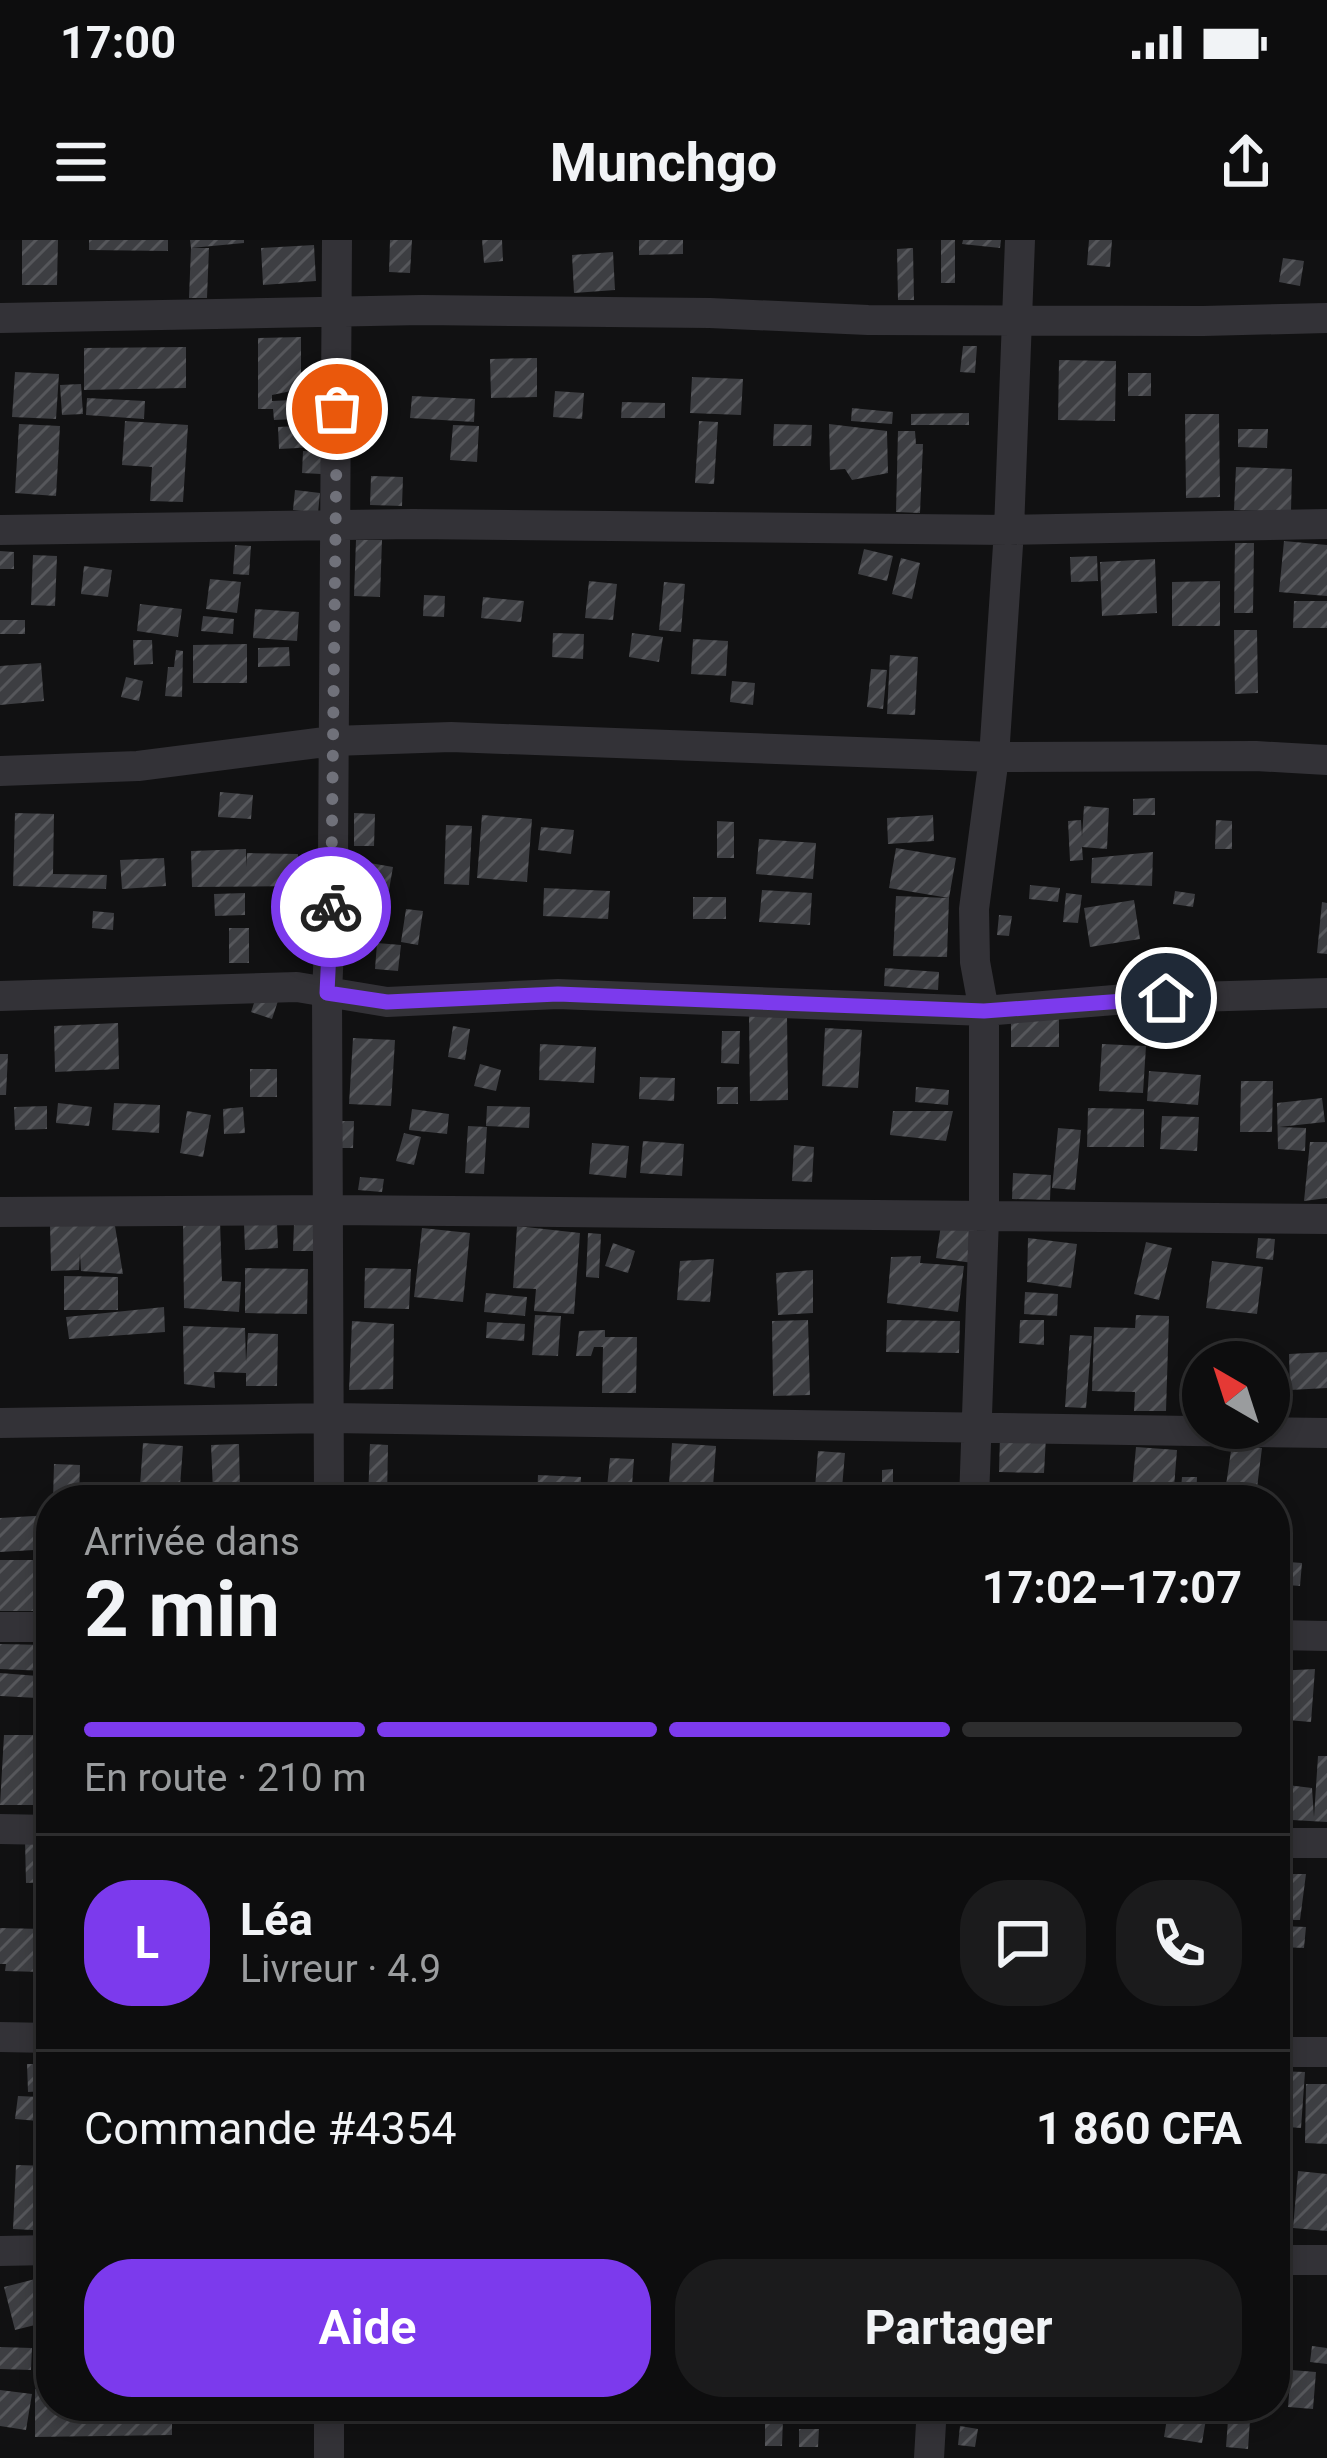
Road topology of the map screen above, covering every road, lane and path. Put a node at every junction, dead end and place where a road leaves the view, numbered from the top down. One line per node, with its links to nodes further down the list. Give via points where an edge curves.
1 (337, 240): 3 (street)
2 (1020, 240): 6 (street)
3 (335, 313): 4 (street); 6 (street); 7 (street)
4 (0, 318)
5 (1327, 318): 6 (street)
6 (1018, 320): 10 (street)
7 (334, 524): 9 (street); 10 (street); 11 (street)
8 (1327, 524): 10 (street)
9 (0, 530)
10 (1009, 530): 12 (street)
11 (333, 741): 12 (street, via 451,737); 14 (street, via 138,766); 15 (street)
12 (994, 757): 13 (street); 18 (street, via 974,909)
13 (1327, 760)
14 (0, 771)
15 (327, 993): 17 (street, via 297,987); 18 (street, via 387,1002 558,994); 19 (street)
16 (1327, 993): 18 (street)
17 (0, 996)
18 (984, 1011): 21 (street)
19 (331, 1210): 20 (street); 21 (street); 23 (street)
20 (0, 1211)
21 (984, 1218): 22 (street); 25 (street)
22 (1327, 1219)
23 (331, 1418): 24 (street); 25 (street); 27 (street)
24 (0, 1423)
25 (977, 1430): 26 (street); 28 (street)
26 (1327, 1433)
27 (329, 1485)
28 (975, 1485)
29 (0, 1627): 30 (street)
30 (36, 1627)
31 (1290, 1635): 32 (street)
32 (1327, 1636)
33 (0, 1829): 34 (street)
34 (36, 1830)
35 (1290, 1843): 36 (street)
36 (1327, 1843)
37 (0, 2037): 38 (street)
38 (36, 2038)
39 (1290, 2052): 40 (street)
40 (1327, 2053)
41 (36, 2251): 42 (street)
42 (0, 2252)
43 (1290, 2260): 44 (street)
44 (1327, 2260)
45 (329, 2421): 47 (street)
46 (931, 2421): 48 (street)
47 (328, 2458)
48 (929, 2458)

